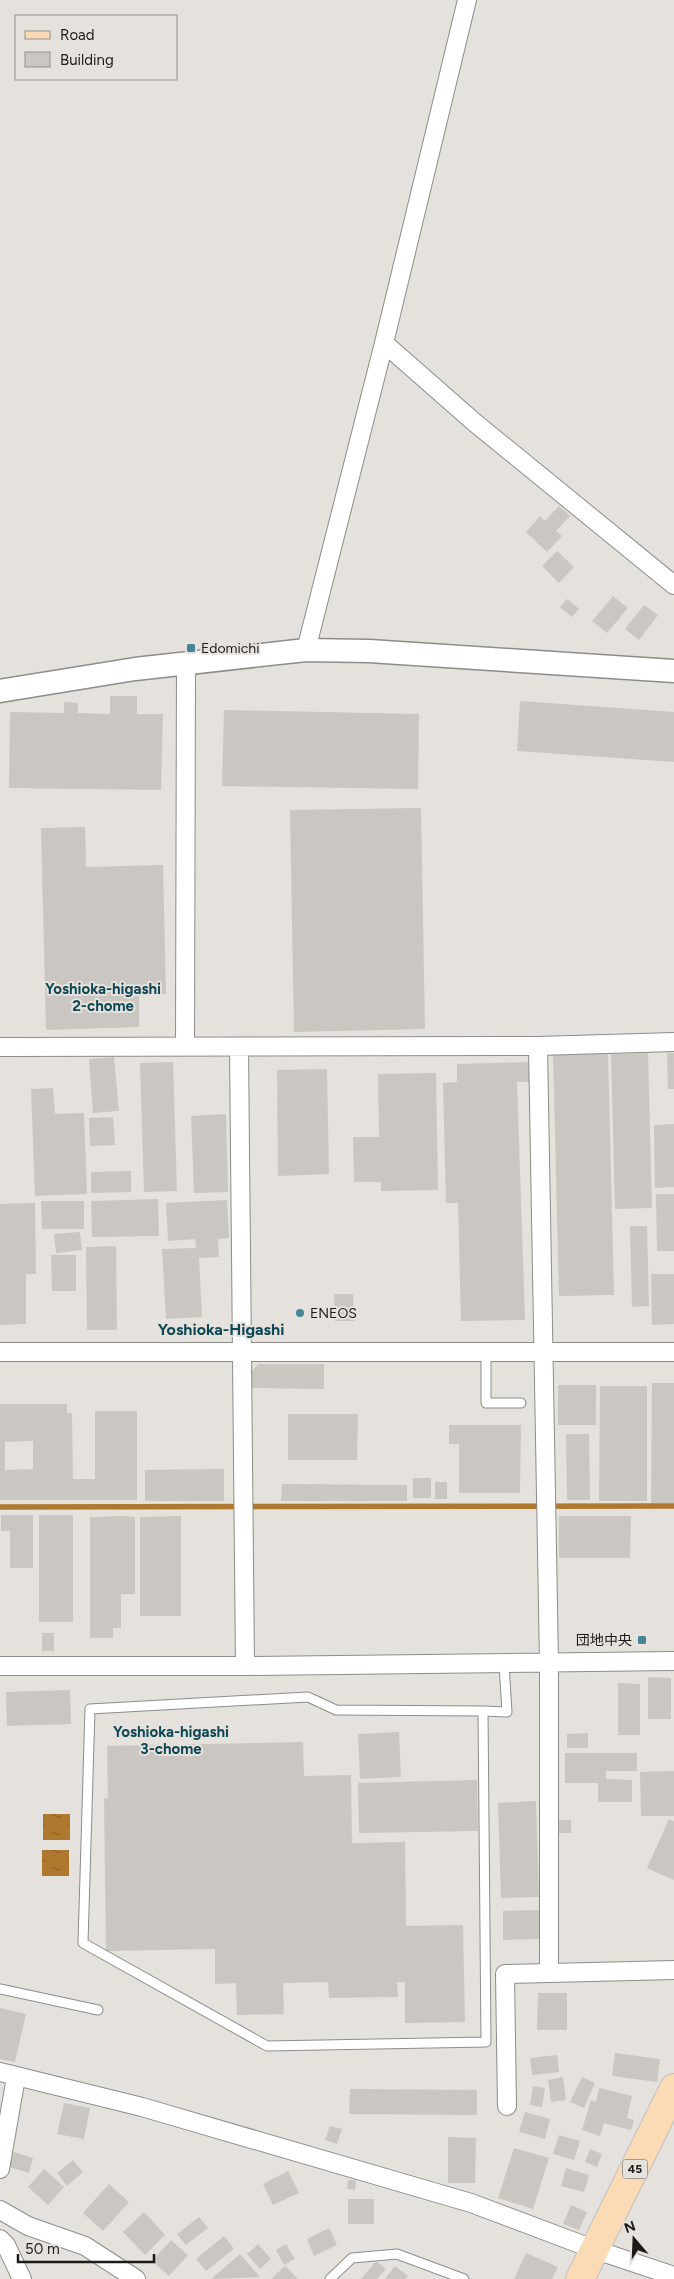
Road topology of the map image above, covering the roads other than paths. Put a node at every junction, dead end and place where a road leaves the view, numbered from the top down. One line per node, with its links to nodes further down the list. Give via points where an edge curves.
1 (468, 0): 2 (street)
2 (384, 343): 3 (street, via 474,422); 4 (street)
3 (674, 585)
4 (306, 650): 5 (street); 6 (street, via 370,651)
5 (186, 662): 7 (street); 9 (street)
6 (674, 671)
7 (0, 691)
8 (674, 1042): 10 (street)
9 (185, 1046): 11 (street); 12 (street)
10 (538, 1046): 12 (street); 16 (street)
11 (0, 1047)
12 (240, 1047): 13 (street)
13 (242, 1351): 14 (street); 15 (street); 23 (street)
14 (0, 1352)
15 (486, 1352): 16 (street); 18 (lane, via 486,1403)
16 (544, 1352): 17 (street); 20 (street)
17 (674, 1352)
18 (521, 1403)
19 (674, 1662): 20 (street)
20 (549, 1663): 21 (street); 26 (street)
21 (504, 1664): 23 (street); 24 (lane, via 506,1712)
22 (0, 1666): 23 (street)
23 (245, 1666)
24 (483, 1712): 24 (lane, via 336,1710 308,1697 90,1709 83,1943 267,2046 486,2042)
25 (674, 1970): 26 (street)
26 (549, 1972): 31 (street, via 506,1974)
27 (0, 1989): 28 (lane)
28 (98, 2010)
29 (8, 2074): 32 (street); 36 (street, via 142,2107 370,2172 472,2203)
30 (674, 2088): 36 (main road, 45)
31 (508, 2106)
32 (0, 2169)
33 (0, 2210): 34 (street)
34 (28, 2226): 35 (street); 39 (street, via 86,2246)
35 (3, 2242): 38 (street)
36 (596, 2250): 37 (street); 42 (main road, 45)
37 (674, 2276)
38 (22, 2279)
39 (136, 2279)
40 (330, 2279): 41 (lane, via 352,2258 397,2254)
41 (464, 2279)
42 (580, 2279)

